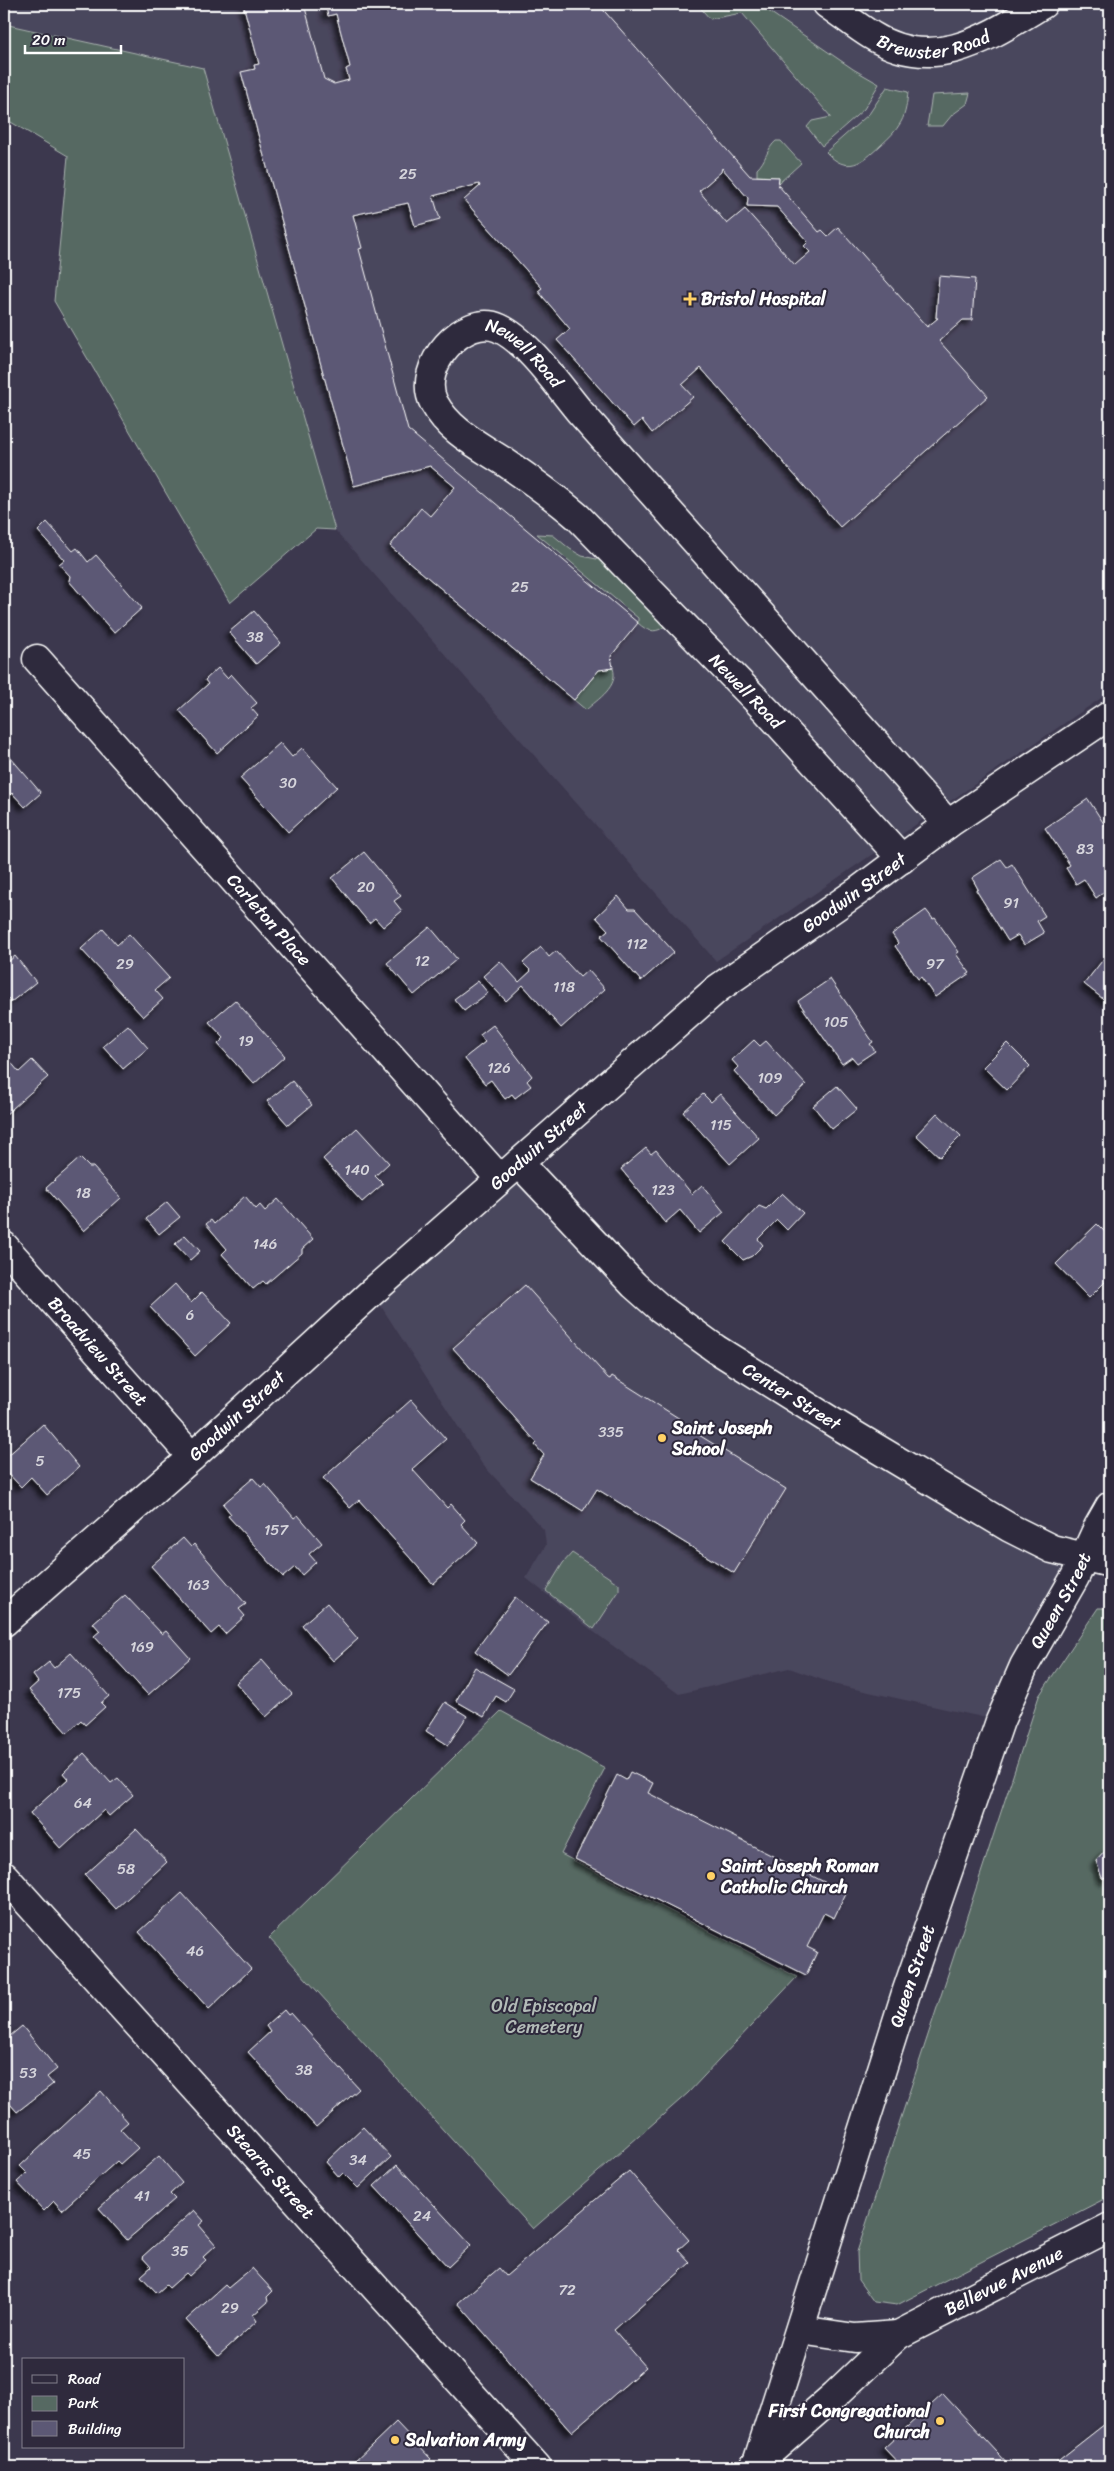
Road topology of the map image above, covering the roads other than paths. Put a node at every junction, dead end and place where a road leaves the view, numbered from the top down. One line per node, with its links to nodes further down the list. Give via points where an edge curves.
1 (827, 4): 2 (street, Brewster Road, via 872,36 920,53 952,50 972,44)
2 (1043, 4)
3 (37, 659): 7 (street, Carleton Place)
4 (1110, 715): 5 (street, Goodwin Street)
5 (948, 824): 6 (street, Goodwin Street); 6 (street, Newell Road, via 523,344 497,326 484,325 464,333 442,349 430,376 430,389 433,401 454,429 551,493 578,517 768,712)
6 (902, 859): 7 (street, Goodwin Street, via 717,989)
7 (510, 1171): 9 (street, Goodwin Street); 11 (street, Center Street, via 660,1308 716,1349 1010,1528 1052,1549)
8 (4, 1246): 9 (street, Broadview Street)
9 (192, 1457): 12 (street, Goodwin Street)
10 (1110, 1506): 11 (street, Queen Street)
11 (1097, 1560): 15 (street, Queen Street, via 1071,1585 1024,1666 1000,1722 907,1990)
12 (4, 1622)
13 (4, 1876): 18 (street, Stearns Street)
14 (1110, 2227): 16 (street, Bellevue Avenue)
15 (800, 2330): 16 (street, Bellevue Avenue, via 855,2338); 17 (street, Queen Street)
16 (898, 2335): 17 (street, Bellevue Avenue)
17 (757, 2466)
18 (538, 2467)

